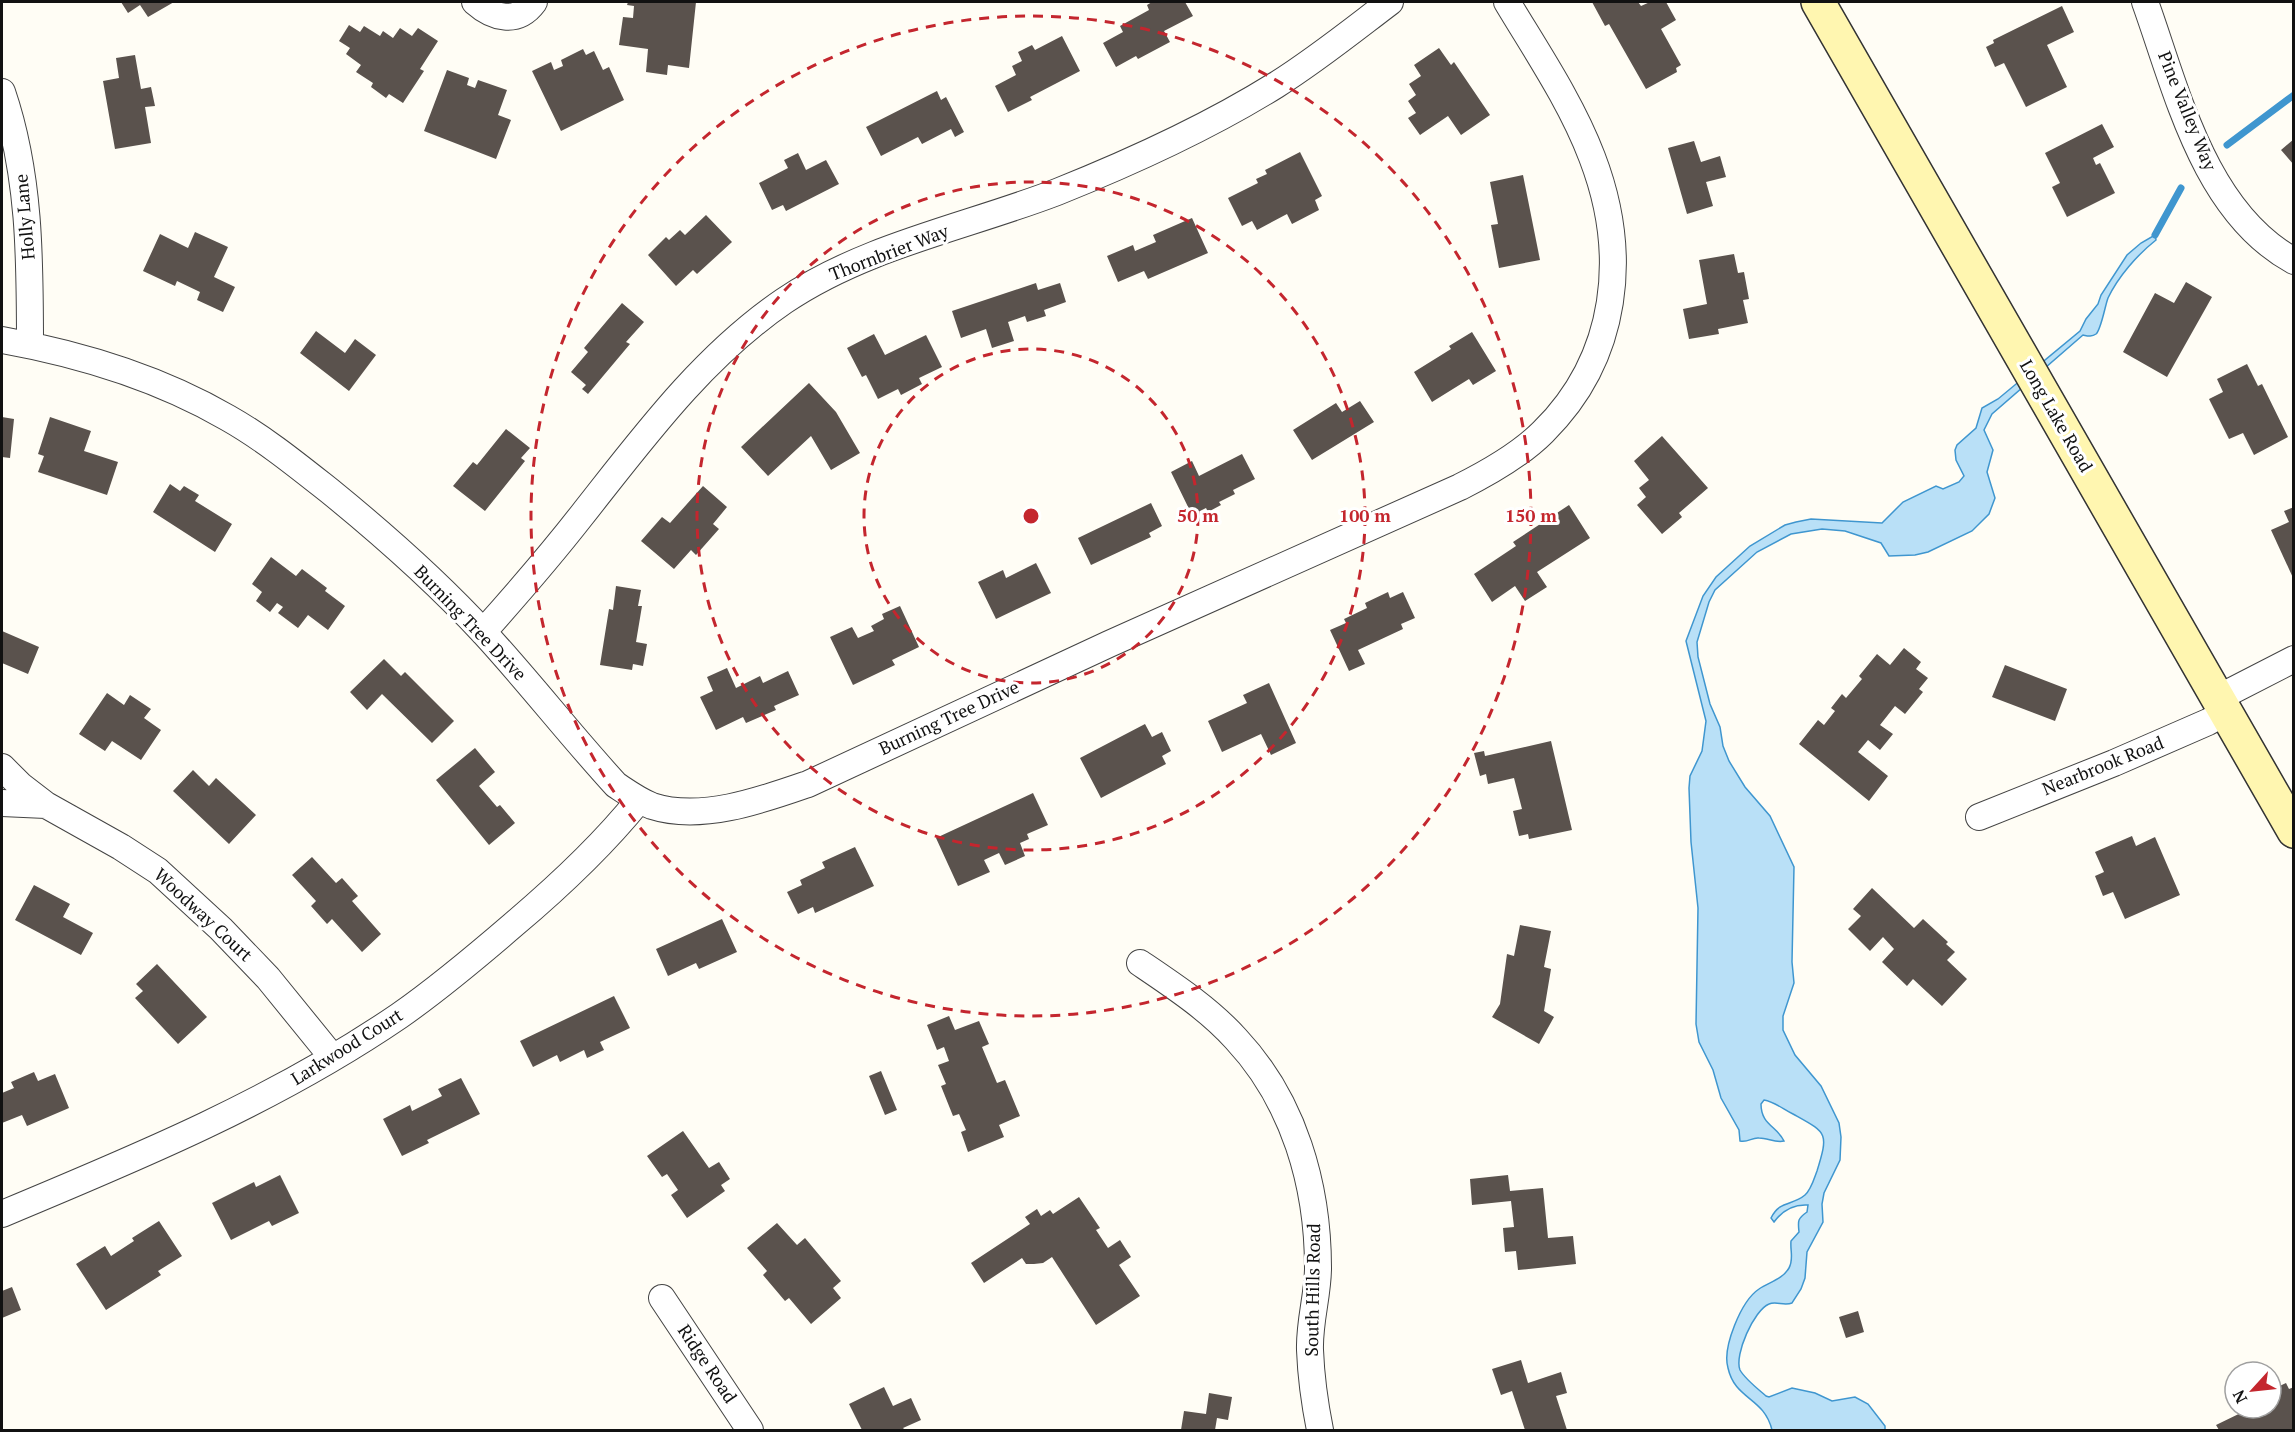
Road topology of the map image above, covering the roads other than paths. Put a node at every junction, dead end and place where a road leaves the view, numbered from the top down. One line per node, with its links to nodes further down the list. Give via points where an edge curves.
1 (475, 2): 2 (street, via 506,18 523,12)
2 (534, 2)
3 (1390, 2): 11 (street, Thornbrier Way, via 1276,85 1215,121 1055,192 886,251 813,283 783,302 738,337 692,381)
4 (1507, 2): 15 (street, Burning Tree Drive, via 1565,99 1592,156 1613,245 1612,293 1596,349 1561,413 1542,433 1502,464 1460,487 996,695 808,784 711,810 670,810)
5 (1818, 2): 13 (main road, Long Lake Road)
6 (2145, 2): 8 (street, Pine Valley Way, via 2192,129 2222,192 2250,230 2273,250)
7 (2, 92): 10 (street, Holly Lane, via 15,135 26,205)
8 (2294, 261)
9 (2, 340): 10 (street, Burning Tree Drive)
10 (30, 345): 11 (street, Burning Tree Drive, via 96,362 174,391 228,417 358,514)
11 (483, 633): 15 (street, Burning Tree Drive, via 616,785)
12 (2294, 659): 13 (street, Nearbrook Road)
13 (2222, 705): 18 (street, Nearbrook Road, via 2208,722); 19 (main road, Long Lake Road)
14 (2, 767): 17 (street, Woodway Court)
15 (639, 800): 21 (street, Larkwood Court, via 584,861 481,952 401,1015)
16 (2, 803): 17 (street, Woodway Court)
17 (46, 806): 21 (street, Woodway Court, via 158,871 268,978)
18 (1979, 817)
19 (2294, 831)
20 (1140, 963): 25 (street, South Hills Road, via 1204,1009 1236,1038 1259,1065 1280,1100 1299,1146 1309,1179 1317,1241 1318,1272 1310,1349)
21 (333, 1058): 22 (street, Larkwood Court, via 257,1101 150,1152)
22 (2, 1214)
23 (662, 1298): 24 (street, Ridge Road)
24 (750, 1431)
25 (1320, 1431)

